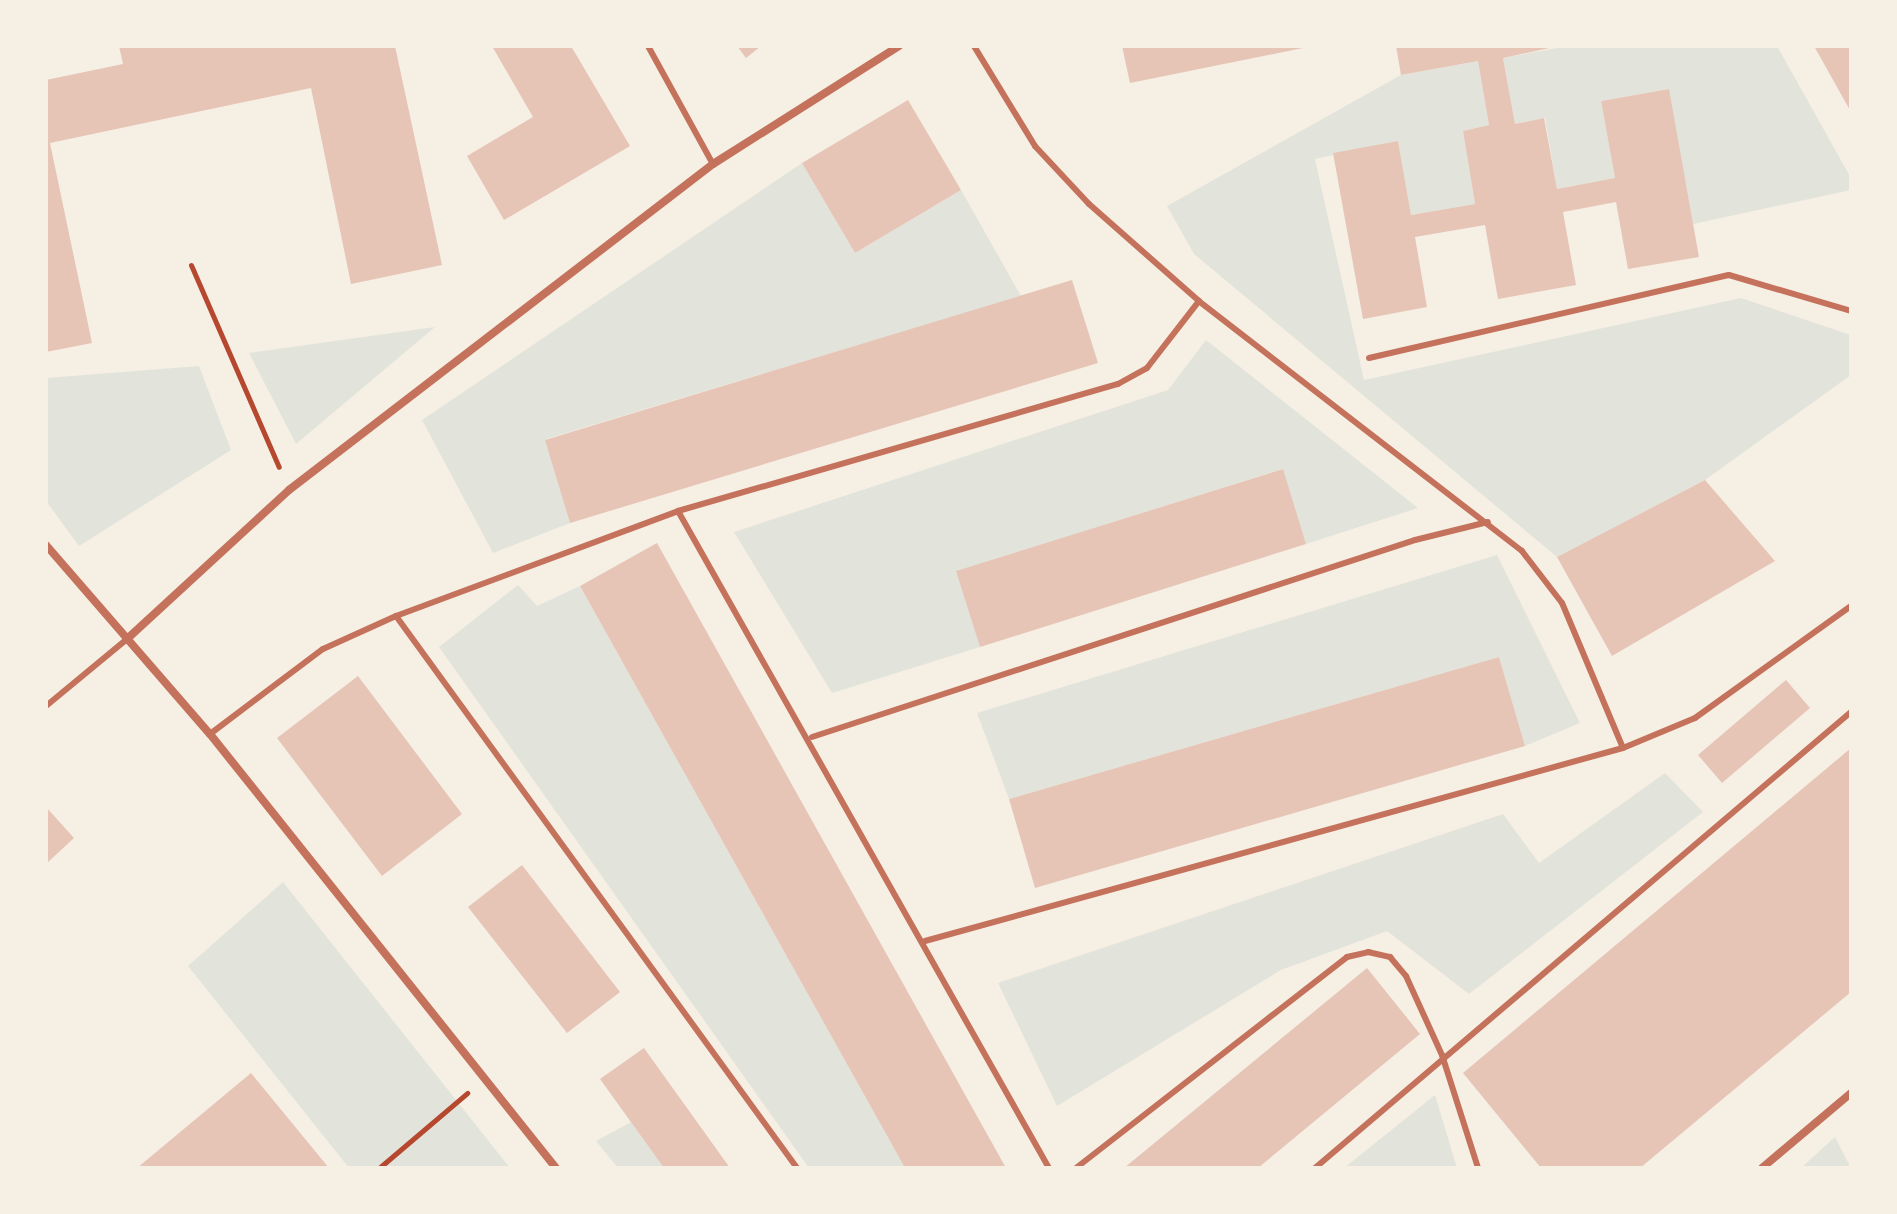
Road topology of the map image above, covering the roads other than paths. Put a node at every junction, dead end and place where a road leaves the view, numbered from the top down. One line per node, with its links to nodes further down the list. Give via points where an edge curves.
1 (648, 46): 4 (lane)
2 (899, 46): 4 (street)
3 (974, 46): 5 (lane, via 1035,146)
4 (713, 164): 13 (street, via 289,490)
5 (1199, 301): 8 (lane, via 1147,368 1118,384); 9 (lane)
6 (1851, 311): 7 (lane, via 1729,275)
7 (1369, 358)
8 (678, 511): 12 (lane); 17 (lane)
9 (1488, 522): 17 (lane, via 1415,540); 18 (lane, via 1562,603)
10 (46, 545): 13 (street)
11 (1851, 606): 18 (lane, via 1695,718)
12 (396, 616): 16 (lane, via 323,649); 23 (lane)
13 (127, 639): 14 (lane); 16 (street)
14 (46, 706)
15 (1851, 712): 20 (lane)
16 (210, 734): 22 (street)
17 (812, 737): 19 (lane)
18 (1623, 748): 19 (lane)
19 (925, 941): 24 (lane)
20 (1442, 1055): 25 (lane, via 1390,957 1347,957); 26 (lane); 27 (lane)
21 (1851, 1093): 28 (street)
22 (556, 1168)
23 (797, 1168)
24 (1049, 1168)
25 (1076, 1168)
26 (1315, 1168)
27 (1478, 1168)
28 (1762, 1168)

